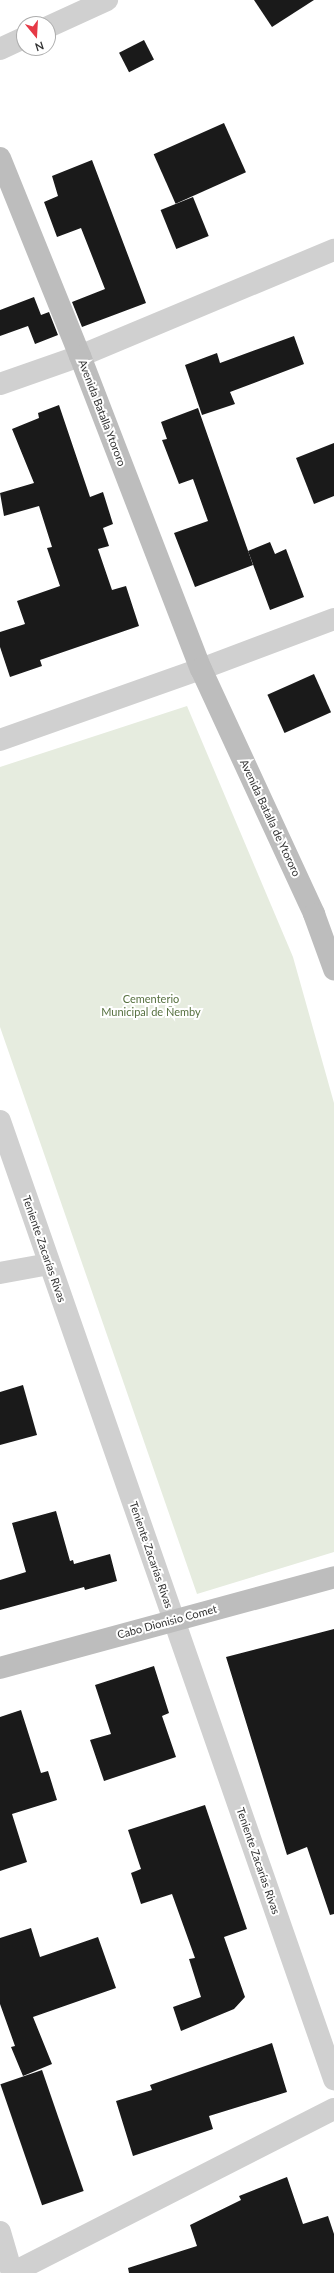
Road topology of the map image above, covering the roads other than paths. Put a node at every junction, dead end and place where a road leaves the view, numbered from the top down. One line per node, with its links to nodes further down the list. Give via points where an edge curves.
1 (107, 0): 2 (street)
2 (56, 23)
3 (16, 42): 4 (street)
4 (0, 49)
5 (0, 158): 7 (street, Avenida Batalla Ytororo)
6 (334, 250): 7 (street)
7 (80, 356): 8 (street); 10 (street, Avenida Batalla Ytororo)
8 (0, 384)
9 (334, 619): 10 (street)
10 (201, 669): 11 (street); 12 (street, Avenida Batalla de Ytororo, via 314,914)
11 (0, 740)
12 (334, 969)
13 (0, 1121): 14 (street, Teniente Zacarías Rivas)
14 (49, 1264): 15 (street); 17 (street, Teniente Zacarías Rivas)
15 (0, 1273)
16 (334, 1577): 17 (street, Cabo Dionisio Comet)
17 (175, 1620): 18 (street, Cabo Dionisio Comet); 19 (street, Teniente Zacarías Rivas)
18 (0, 1668)
19 (334, 2079)
20 (334, 2109): 22 (street)
21 (0, 2232): 22 (street)
22 (12, 2273)

